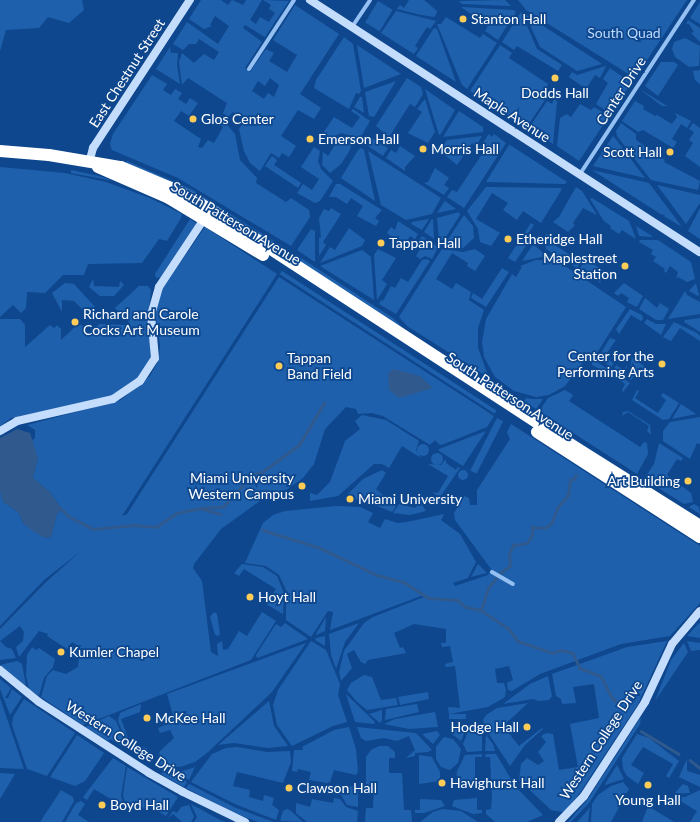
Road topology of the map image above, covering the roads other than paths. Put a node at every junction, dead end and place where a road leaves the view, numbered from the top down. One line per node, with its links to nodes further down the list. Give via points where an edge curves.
1 (190, 0): 9 (street, East Chestnut Street, via 93,148)
2 (294, 0): 7 (street)
3 (310, 0): 6 (street, Maple Avenue)
4 (370, 0): 6 (street)
5 (694, 0): 10 (street, Center Drive)
6 (352, 27): 10 (street, Maple Avenue)
7 (249, 69)
8 (0, 151): 9 (highway, South Patterson Avenue, via 49,155)
9 (89, 162): 11 (highway, South Patterson Avenue, via 121,167 140,174)
10 (579, 174): 12 (street, Maple Avenue)
11 (208, 214): 13 (street, via 159,287 151,315 155,358 140,381 123,395 18,421); 14 (highway, South Patterson Avenue); 15 (highway, South Patterson Avenue)
12 (700, 252)
13 (0, 431)
14 (700, 526)
15 (700, 537)
16 (492, 572): 17 (street)
17 (513, 584)
18 (700, 611): 21 (street, Western College Drive, via 672,644 645,702 584,796)
19 (0, 670): 20 (street, Western College Drive, via 39,702 107,746 183,792)
20 (245, 822)
21 (560, 822)

